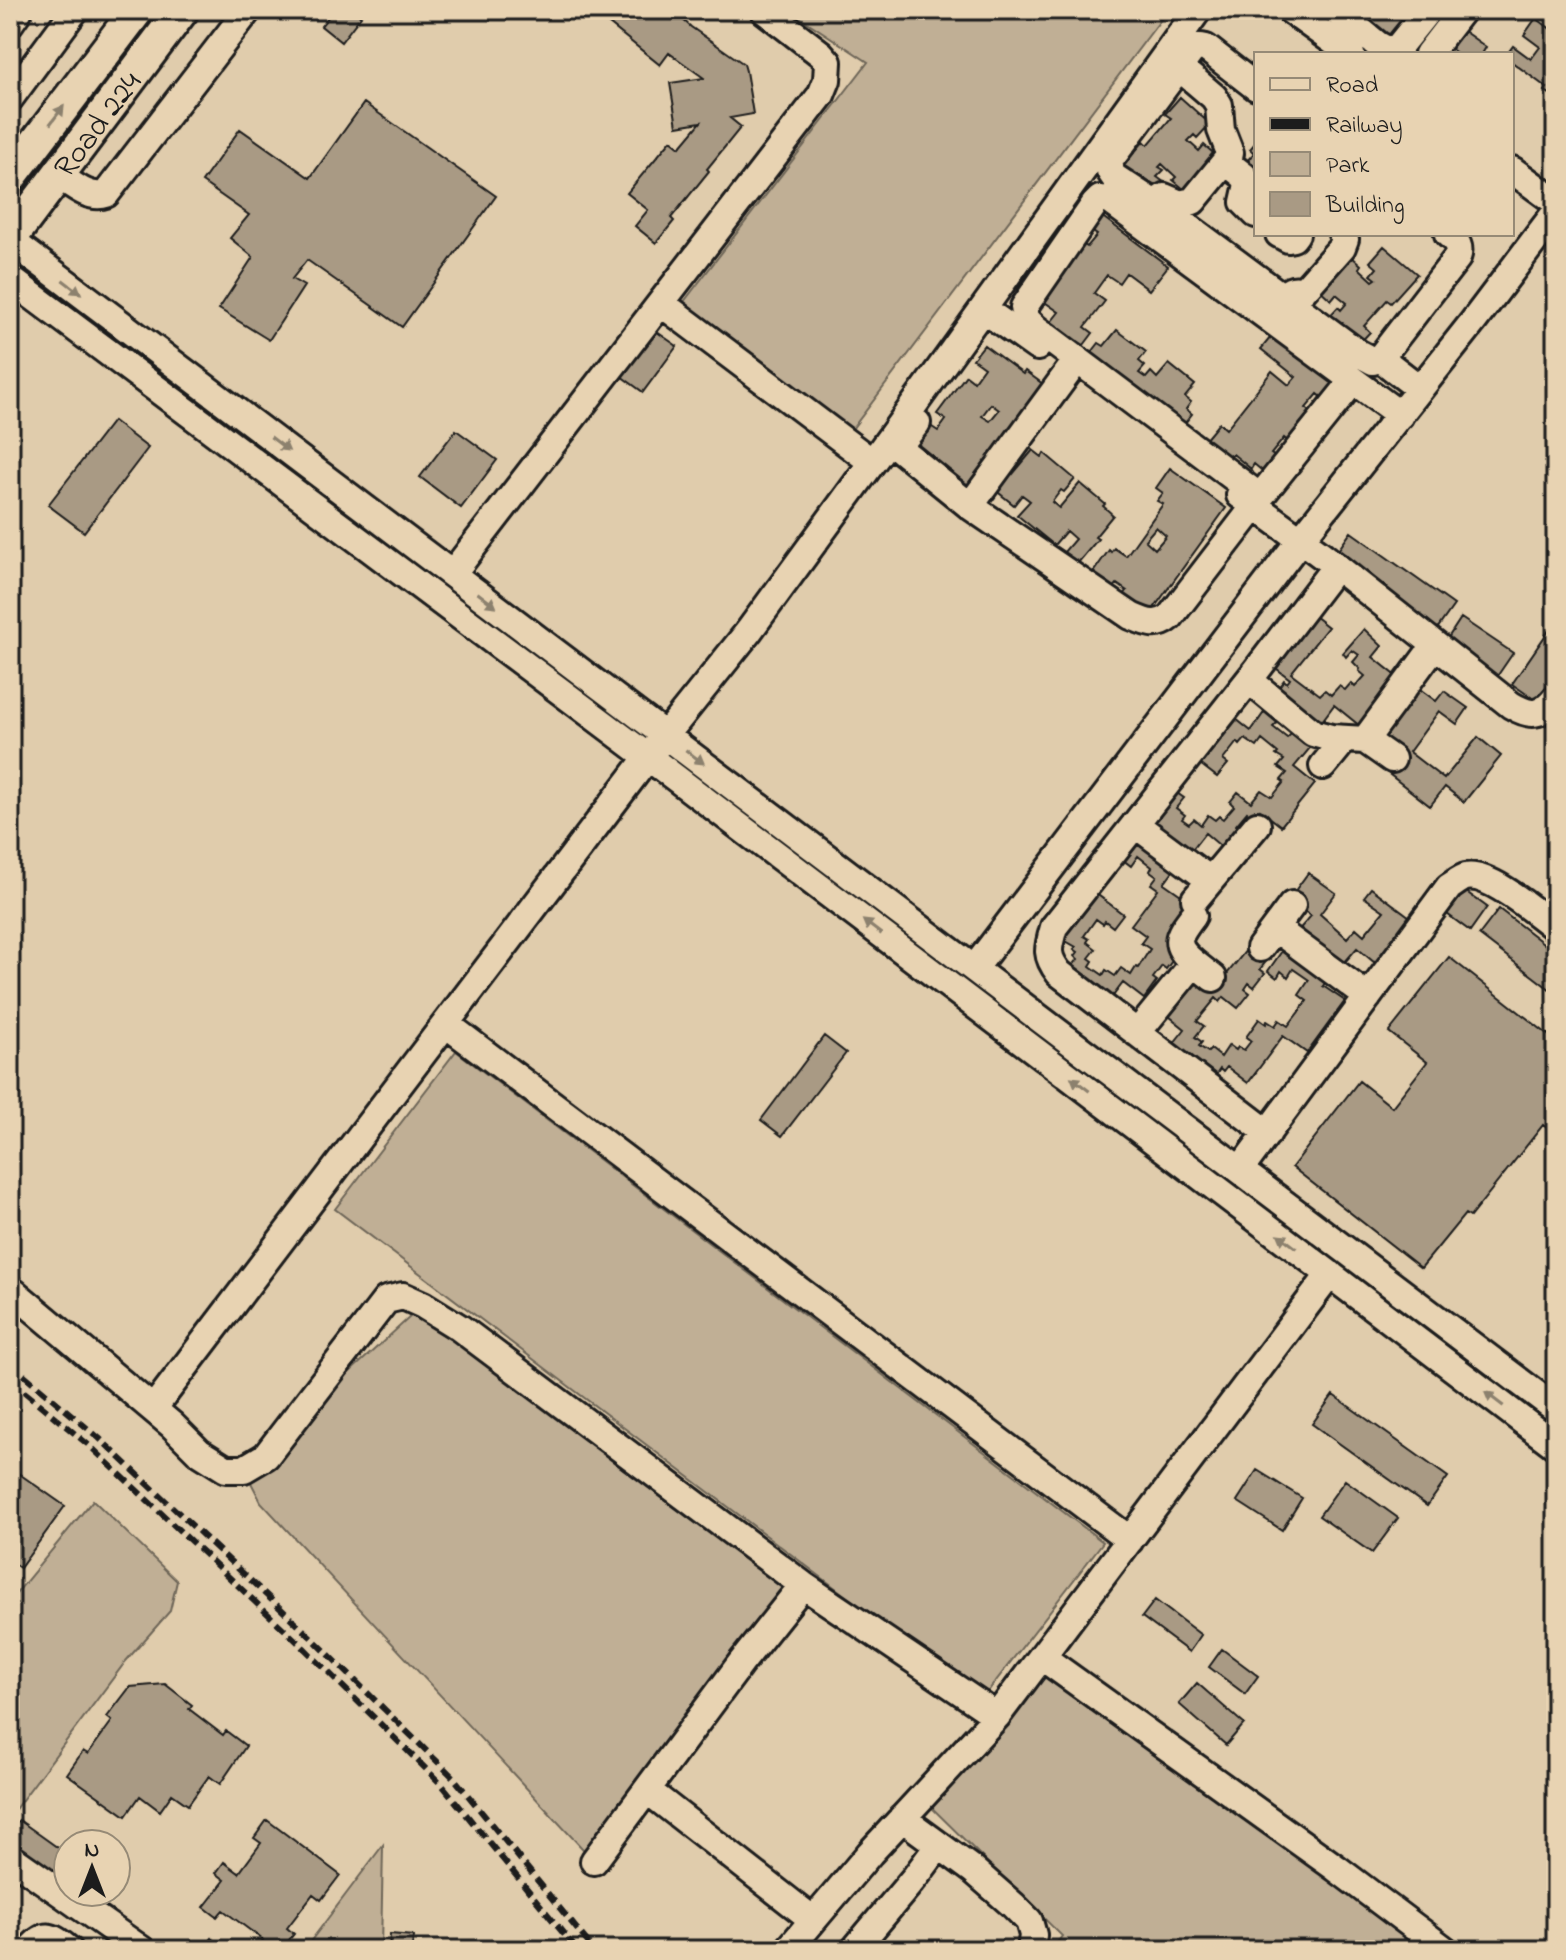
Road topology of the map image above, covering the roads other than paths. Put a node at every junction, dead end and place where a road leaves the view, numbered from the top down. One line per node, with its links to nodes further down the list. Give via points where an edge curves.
1 (19, 10): 12 (street)
2 (75, 10): 17 (street)
3 (137, 10): 21 (main road, Road 224, one-way to 3)
4 (182, 10): 20 (main road, Road 224)
5 (248, 10): 20 (street, via 106,194 90,195)
6 (764, 10): 33 (street, via 821,54 828,62 827,80 821,95)
7 (1198, 10): 22 (street)
8 (1290, 10): 13 (street)
9 (1335, 10): 10 (street, via 1389,51)
10 (1428, 10)
11 (1462, 10): 14 (street)
12 (10, 23)
13 (1348, 52)
14 (1430, 52)
15 (1180, 68): 16 (street, via 1192,50 1206,48); 18 (street, via 1219,105 1230,153); 25 (street, via 1110,160 1114,177)
16 (1254, 85)
17 (10, 98)
18 (1226, 162): 25 (street, via 1193,201 1180,204 1164,197); 26 (street, via 1244,176 1244,202)
19 (1514, 171): 24 (street)
20 (58, 175): 30 (main road, Road 224)
21 (10, 177)
22 (1078, 177): 23 (street); 34 (street)
23 (1100, 199): 37 (street, via 1115,202); 37 (street, via 1028,299 1026,319 1257,495)
24 (1556, 202)
25 (1156, 204): 32 (street)
26 (1254, 212)
27 (1556, 212): 38 (street)
28 (1343, 236): 32 (street, via 1342,247)
29 (1450, 236): 35 (street, via 1458,245 1457,258)
30 (10, 239): 45 (street, one-way to 45)
31 (10, 279): 51 (street)
32 (1293, 294): 35 (street, via 1318,325 1366,358)
33 (661, 303): 40 (street); 45 (street)
34 (990, 314): 36 (street); 40 (street); 41 (street, via 900,445)
35 (1380, 358): 38 (street)
36 (1069, 371): 41 (street); 42 (street)
37 (1353, 381): 39 (street)
38 (1420, 389): 39 (street)
39 (1400, 415): 43 (street)
40 (872, 462): 49 (street)
41 (970, 506): 42 (street, via 1131,616 1156,624 1170,617)
42 (1255, 506): 43 (street)
43 (1301, 539): 44 (street); 59 (street)
44 (1336, 566): 46 (street); 47 (street)
45 (452, 574): 49 (street, one-way to 49)
46 (1435, 645): 48 (street, via 1522,712 1541,712); 50 (street)
47 (1249, 680): 50 (street, via 1313,733); 54 (street)
48 (1556, 698)
49 (666, 735): 51 (street); 59 (street, one-way to 59)
50 (1355, 740): 52 (street); 53 (street)
51 (648, 757): 61 (street); 65 (street, one-way to 51)
52 (1392, 759)
53 (1323, 766)
54 (1135, 824): 56 (street); 62 (street, via 1054,927 1049,945 1050,961 1059,973)
55 (1257, 825): 56 (street)
56 (1199, 898): 62 (street, via 1178,942 1184,955 1203,970)
57 (1292, 905): 60 (street, via 1267,938)
58 (1556, 928): 60 (street, via 1486,879 1466,877 1449,887)
59 (974, 969): 64 (street)
60 (1368, 997): 63 (street)
61 (446, 1024): 67 (street); 70 (street)
62 (1137, 1033): 63 (street)
63 (1268, 1133): 64 (street)
64 (1240, 1170): 68 (street)
65 (1330, 1274): 69 (street, one-way to 65); 70 (street)
66 (10, 1289): 67 (street)
67 (153, 1409): 71 (street, via 199,1452 226,1469 244,1469 266,1456 386,1300 403,1296 460,1328)
68 (1556, 1409)
69 (1556, 1446)
70 (1130, 1540): 72 (street)
71 (803, 1585): 73 (street); 74 (street)
72 (1042, 1657): 73 (street); 86 (street)
73 (997, 1716): 75 (street)
74 (647, 1790): 78 (street); 79 (street)
75 (902, 1818): 76 (street); 79 (street)
76 (939, 1845): 84 (street); 85 (street, via 1029,1921)
77 (10, 1857): 82 (street)
78 (594, 1861)
79 (812, 1919): 83 (street)
80 (30, 1950): 81 (street, via 46,1937)
81 (69, 1950)
82 (141, 1950)
83 (788, 1950)
84 (854, 1950)
85 (1031, 1950)
86 (1445, 1950)

